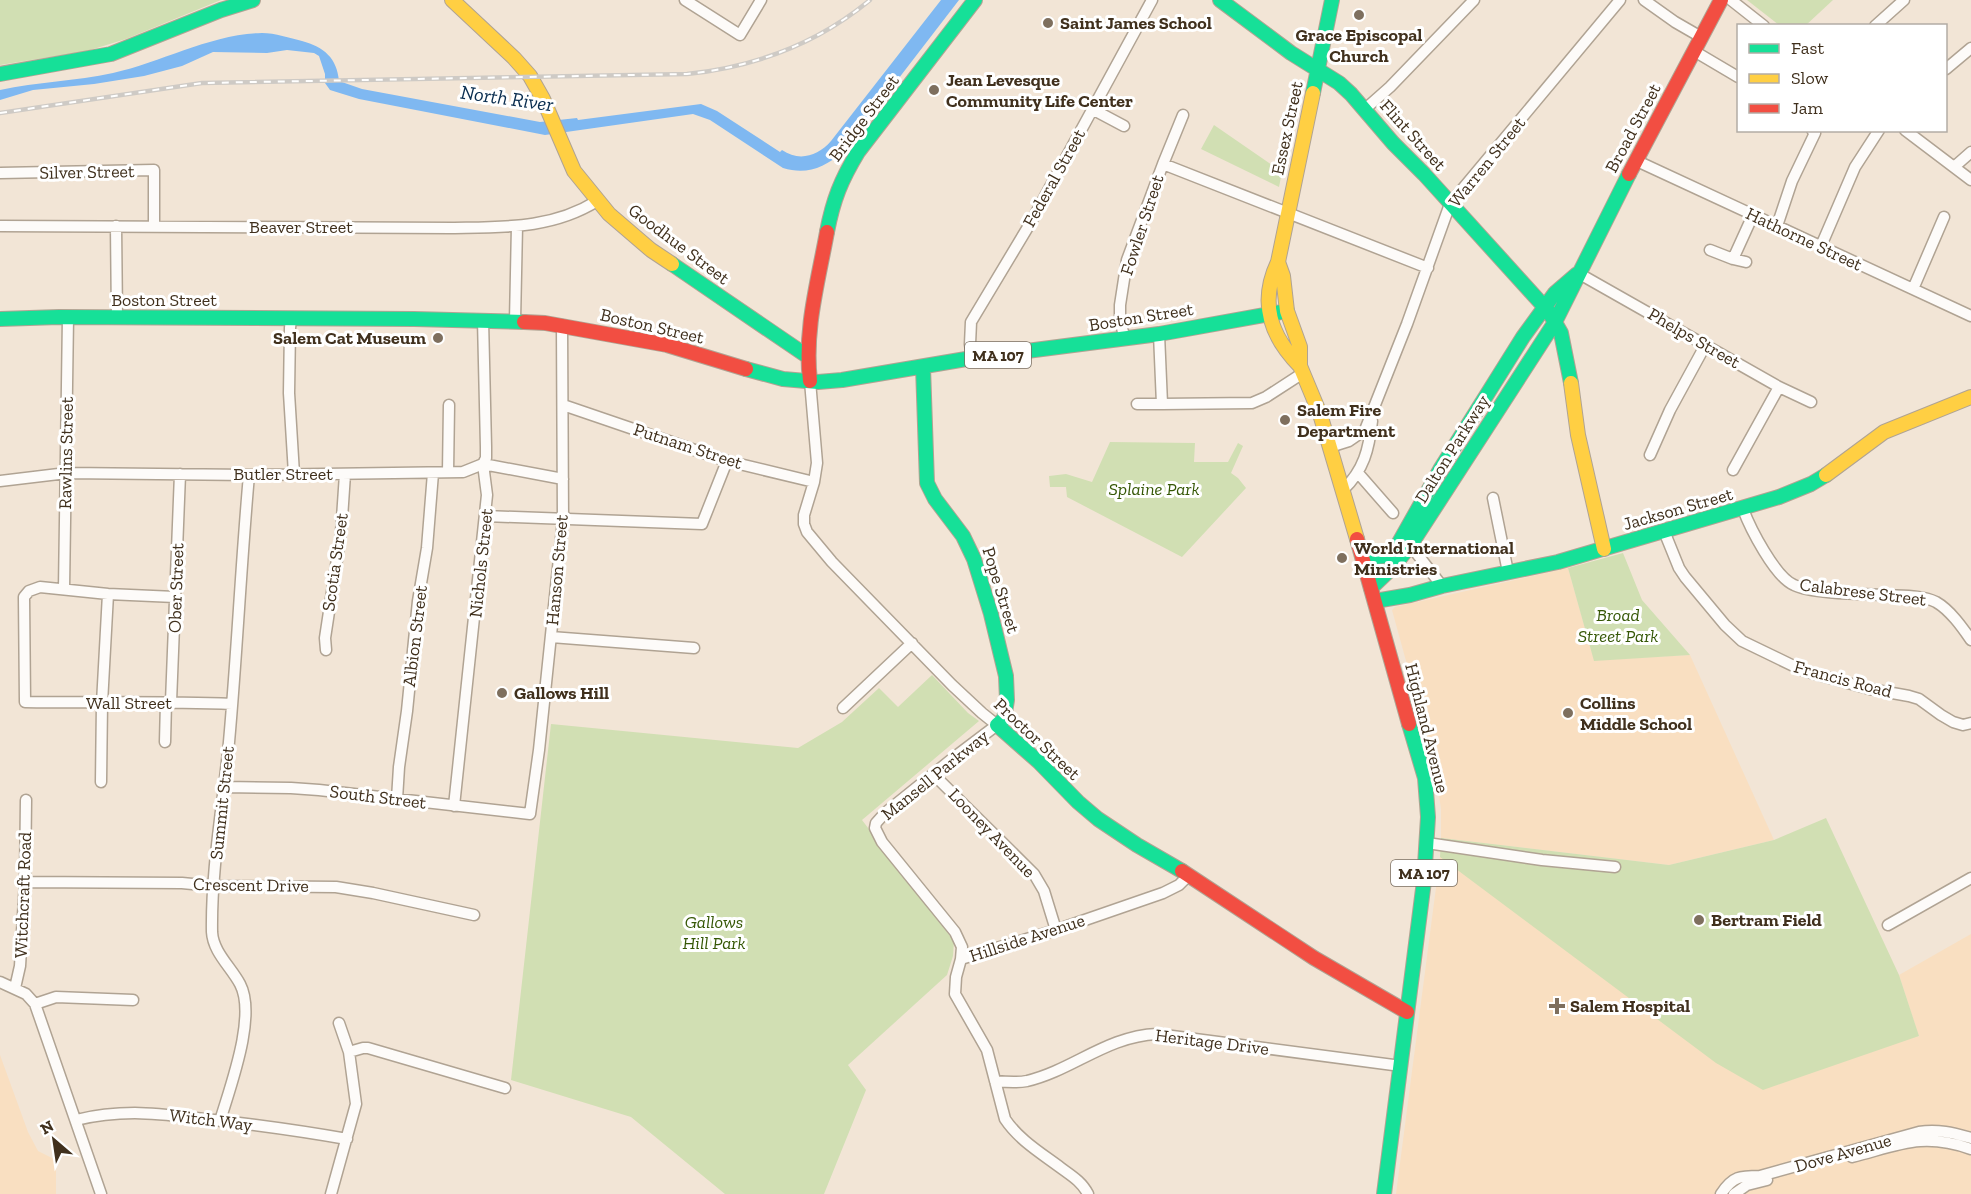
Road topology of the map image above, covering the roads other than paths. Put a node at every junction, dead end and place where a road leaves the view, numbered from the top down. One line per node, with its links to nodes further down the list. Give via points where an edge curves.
1 (253, 0): 22 (main road, via 111,54)
2 (452, 0): 37 (main road, Goodhue Street, via 523,68 537,87 574,171)
3 (685, 0): 4 (street, via 740,35)
4 (761, 0)
5 (975, 0): 70 (main road, Bridge Street, via 843,176 831,209)
6 (1152, 0): 24 (street, Federal Street)
7 (1220, 0): 21 (main road, Flint Street)
8 (1332, 0): 21 (main road, Essex Street)
9 (1474, 0): 25 (street)
10 (1620, 0): 38 (street, Warren Street)
11 (1644, 0): 17 (street)
12 (1720, 0): 17 (main road, Broad Street)
13 (1731, 0): 15 (street)
14 (1904, 0): 16 (street)
15 (1761, 24)
16 (1877, 24)
17 (1701, 37): 19 (main road, Broad Street)
18 (1971, 48): 20 (street)
19 (1694, 51): 23 (street); 32 (main road, Broad Street)
20 (1947, 68)
21 (1318, 70): 25 (main road, Flint Street, via 1339,83); 39 (main road, Essex Street)
22 (0, 74)
23 (1737, 76)
24 (1092, 109): 27 (street); 71 (street, Federal Street, via 971,322)
25 (1364, 110): 38 (main road, Flint Street)
26 (1184, 115): 33 (street, Fowler Street)
27 (1124, 126)
28 (1814, 132): 46 (street)
29 (1878, 132): 47 (street, via 1855,167)
30 (1908, 132): 34 (street)
31 (1971, 152): 34 (street)
32 (1637, 161): 40 (street, Hathorne Street); 53 (main road, Broad Street)
33 (1162, 164): 39 (street); 68 (street, Fowler Street, via 1127,260 1120,305)
34 (1954, 167): 36 (street)
35 (0, 173): 44 (street, Silver Street, via 154,170)
36 (1971, 180)
37 (597, 201): 45 (street, Beaver Street, via 559,219); 70 (main road, Goodhue Street, via 651,250)
38 (1450, 204): 52 (street, Warren Street); 55 (main road, Flint Street)
39 (1288, 213): 50 (main road, Essex Street); 52 (street)
40 (1753, 215): 46 (street, Hathorne Street); 49 (street)
41 (1944, 217): 54 (street)
42 (0, 226): 43 (street, Beaver Street)
43 (116, 226): 44 (street, Beaver Street); 60 (street)
44 (154, 226): 45 (street, Beaver Street)
45 (517, 226): 64 (street)
46 (1777, 226): 47 (street, Hathorne Street)
47 (1821, 246): 54 (street, Hathorne Street)
48 (1710, 250): 49 (street)
49 (1733, 259): 51 (street)
50 (1278, 262): 56 (main road, Essex Street); 57 (main road, Essex Street, via 1268,289)
51 (1746, 262)
52 (1428, 268): 82 (street, Warren Street)
53 (1578, 273): 55 (main road, Broad Street); 65 (main road, Broad Street); 69 (street, Phelps Street)
54 (1913, 289): 58 (street, Hathorne Street)
55 (1544, 306): 65 (main road, Flint Street); 106 (main road, Dalton Parkway, via 1442,468)
56 (1287, 311): 57 (main road, Boston Street / MA 107); 73 (main road, Essex Street / MA 107, via 1300,347)
57 (1270, 315): 67 (main road, Boston Street / MA 107); 73 (main road, Essex Street / MA 107, via 1287,354)
58 (1971, 316)
59 (68, 317): 60 (main road, Boston Street); 61 (main road, Boston Street); 88 (street, Rawlins Street)
60 (117, 318): 62 (main road, Boston Street)
61 (0, 319)
62 (291, 319): 63 (main road, Boston Street); 94 (street, via 289,393)
63 (483, 320): 64 (main road, Boston Street); 86 (street, Nichols Street)
64 (514, 321): 66 (main road, Boston Street)
65 (1555, 322): 106 (main road, Dalton Parkway); 107 (main road, via 1567,359 1578,435)
66 (562, 325): 74 (main road, Boston Street, via 660,343 767,376); 81 (street, Hanson Street)
67 (1158, 334): 68 (main road, Boston Street / MA 107); 79 (street)
68 (1125, 339): 71 (main road, Boston Street / MA 107)
69 (1706, 344): 75 (street, Phelps Street); 84 (street)
70 (807, 356): 74 (main road, Bridge Street)
71 (972, 358): 72 (main road, Boston Street / MA 107)
72 (923, 367): 74 (main road, Boston Street / MA 107); 125 (main road, Pope Street, via 927,483 967,543 991,614 1007,687 1004,720)
73 (1301, 369): 79 (street, via 1266,397 1252,403); 83 (main road, Essex Street / MA 107)
74 (810, 381): 98 (street, Proctor Street, via 817,463)
75 (1779, 387): 77 (street, Phelps Street); 87 (street)
76 (1971, 398): 101 (main road, Jackson Street, via 1898,424 1811,484)
77 (1811, 402)
78 (1137, 404): 79 (street)
79 (1162, 404)
80 (449, 405): 89 (street)
81 (563, 405): 85 (street, Putnam Street); 96 (street, Hanson Street)
82 (1372, 415): 83 (street, Warren Street, via 1365,430 1356,437); 91 (street, Warren Street, via 1369,445)
83 (1330, 447): 99 (main road, Essex Street / MA 107)
84 (1650, 454)
85 (727, 461): 98 (street, Putnam Street); 104 (street, via 702,524)
86 (483, 464): 89 (street, Butler Street, via 463,472); 96 (street, Butler Street); 103 (street, Nichols Street)
87 (1733, 470)
88 (67, 472): 92 (street, Butler Street); 97 (street, Butler Street); 111 (street, Rawlins Street)
89 (448, 472): 90 (street, Butler Street)
90 (433, 473): 95 (street, Butler Street); 131 (street, Albion Street)
91 (1358, 473): 99 (street, Warren Street); 102 (street)
92 (180, 474): 93 (street, Butler Street); 114 (street, Ober Street)
93 (249, 474): 94 (street, Butler Street); 122 (street, Summit Street)
94 (294, 474): 95 (street, Butler Street)
95 (345, 474): 119 (street, Scotia Street)
96 (563, 479): 104 (street, Hanson Street)
97 (0, 481)
98 (814, 482): 117 (street, Proctor Street, via 804,515 807,532)
99 (1343, 490): 108 (main road, Highland Avenue / MA 107)
100 (1493, 498): 109 (street)
101 (1743, 509): 105 (main road, Jackson Street); 116 (street, Calabrese Street, via 1758,542 1793,585 1936,602)
102 (1393, 513)
103 (485, 516): 104 (street); 132 (street, Nichols Street)
104 (563, 520): 115 (street, Hanson Street)
105 (1664, 531): 107 (main road, Jackson Street); 124 (street, Francis Road, via 1685,577 1742,641 1804,671 1919,699 1953,722)
106 (1407, 541): 108 (main road, Dalton Parkway, via 1390,553); 110 (street); 113 (main road, Dalton Parkway)
107 (1604, 549): 109 (main road, Jackson Street)
108 (1363, 558): 113 (main road, Highland Avenue / MA 107)
109 (1508, 572): 110 (main road, Jackson Street)
110 (1442, 586): 113 (main road, Jackson Street, via 1410,595)
111 (64, 589): 112 (street); 121 (street, Wall Street, via 40,587 24,597 25,702)
112 (108, 594): 114 (street); 121 (street)
113 (1373, 594): 134 (main road, Highland Avenue / MA 107, via 1425,778)
114 (175, 597): 120 (street, Ober Street)
115 (551, 638): 118 (street); 133 (street, Hanson Street)
116 (1971, 640)
117 (912, 643): 123 (street); 125 (street, Proctor Street)
118 (694, 648)
119 (326, 650)
120 (169, 702): 121 (street, Wall Street); 122 (street, Wall Street); 126 (street, Ober Street)
121 (102, 703): 128 (street)
122 (232, 704): 129 (street, Summit Street)
123 (843, 708)
124 (1971, 723)
125 (998, 725): 127 (street, Mansell Parkway); 136 (main road, Proctor Street, via 1098,819)
126 (165, 742)
127 (933, 774): 142 (street, Looney Avenue, via 1034,874 1044,891); 143 (street, Mansell Parkway, via 885,813 875,827 882,842 955,932 962,947)
128 (101, 782)
129 (224, 787): 131 (street, South Street, via 291,788); 139 (street, Summit Street)
130 (26, 800): 138 (street, Witchcraft Road)
131 (397, 800): 132 (street, South Street)
132 (454, 806): 133 (street, South Street)
133 (530, 814)
134 (1427, 843): 135 (street); 148 (main road, Highland Avenue / MA 107)
135 (1615, 867)
136 (1189, 875): 142 (street, Hillside Avenue, via 1163,893); 148 (main road, Proctor Street, via 1314,958)
137 (1971, 878): 141 (street)
138 (25, 882): 139 (street, Crescent Drive); 145 (street, Witchcraft Road)
139 (213, 886): 140 (street, Crescent Drive, via 336,887); 155 (street, Summit Street, via 212,935 240,984 246,1018)
140 (474, 915)
141 (1888, 925)
142 (1056, 930): 143 (street, Hillside Avenue)
143 (961, 959): 152 (street, Hillside Avenue, via 955,994 987,1050)
144 (0, 982): 145 (street)
145 (15, 988): 147 (street)
146 (133, 999): 147 (street, via 56,997)
147 (35, 1004): 154 (street)
148 (1407, 1012): 151 (main road, Highland Avenue / MA 107)
149 (339, 1023): 150 (street)
150 (349, 1052): 153 (street, via 368,1048); 157 (street, via 356,1104)
151 (1401, 1066): 152 (street, Heritage Drive, via 1157,1034 1125,1038 1024,1082); 162 (main road, Highland Avenue / MA 107)
152 (995, 1081): 161 (street, Hillside Avenue, via 1001,1111 1011,1129 1077,1180)
153 (505, 1088)
154 (76, 1120): 155 (street, Witch Way, via 134,1112); 159 (street)
155 (220, 1121): 157 (street, Witch Way)
156 (1971, 1138): 163 (street, Dove Avenue, via 1952,1132 1919,1132 1760,1176 1734,1179)
157 (346, 1139): 160 (street)
158 (1971, 1149): 164 (street, Dove Avenue, via 1935,1140 1914,1141 1747,1185)
159 (101, 1194)
160 (331, 1194)
161 (1088, 1194)
162 (1384, 1194)
163 (1721, 1194)
164 (1734, 1194)

